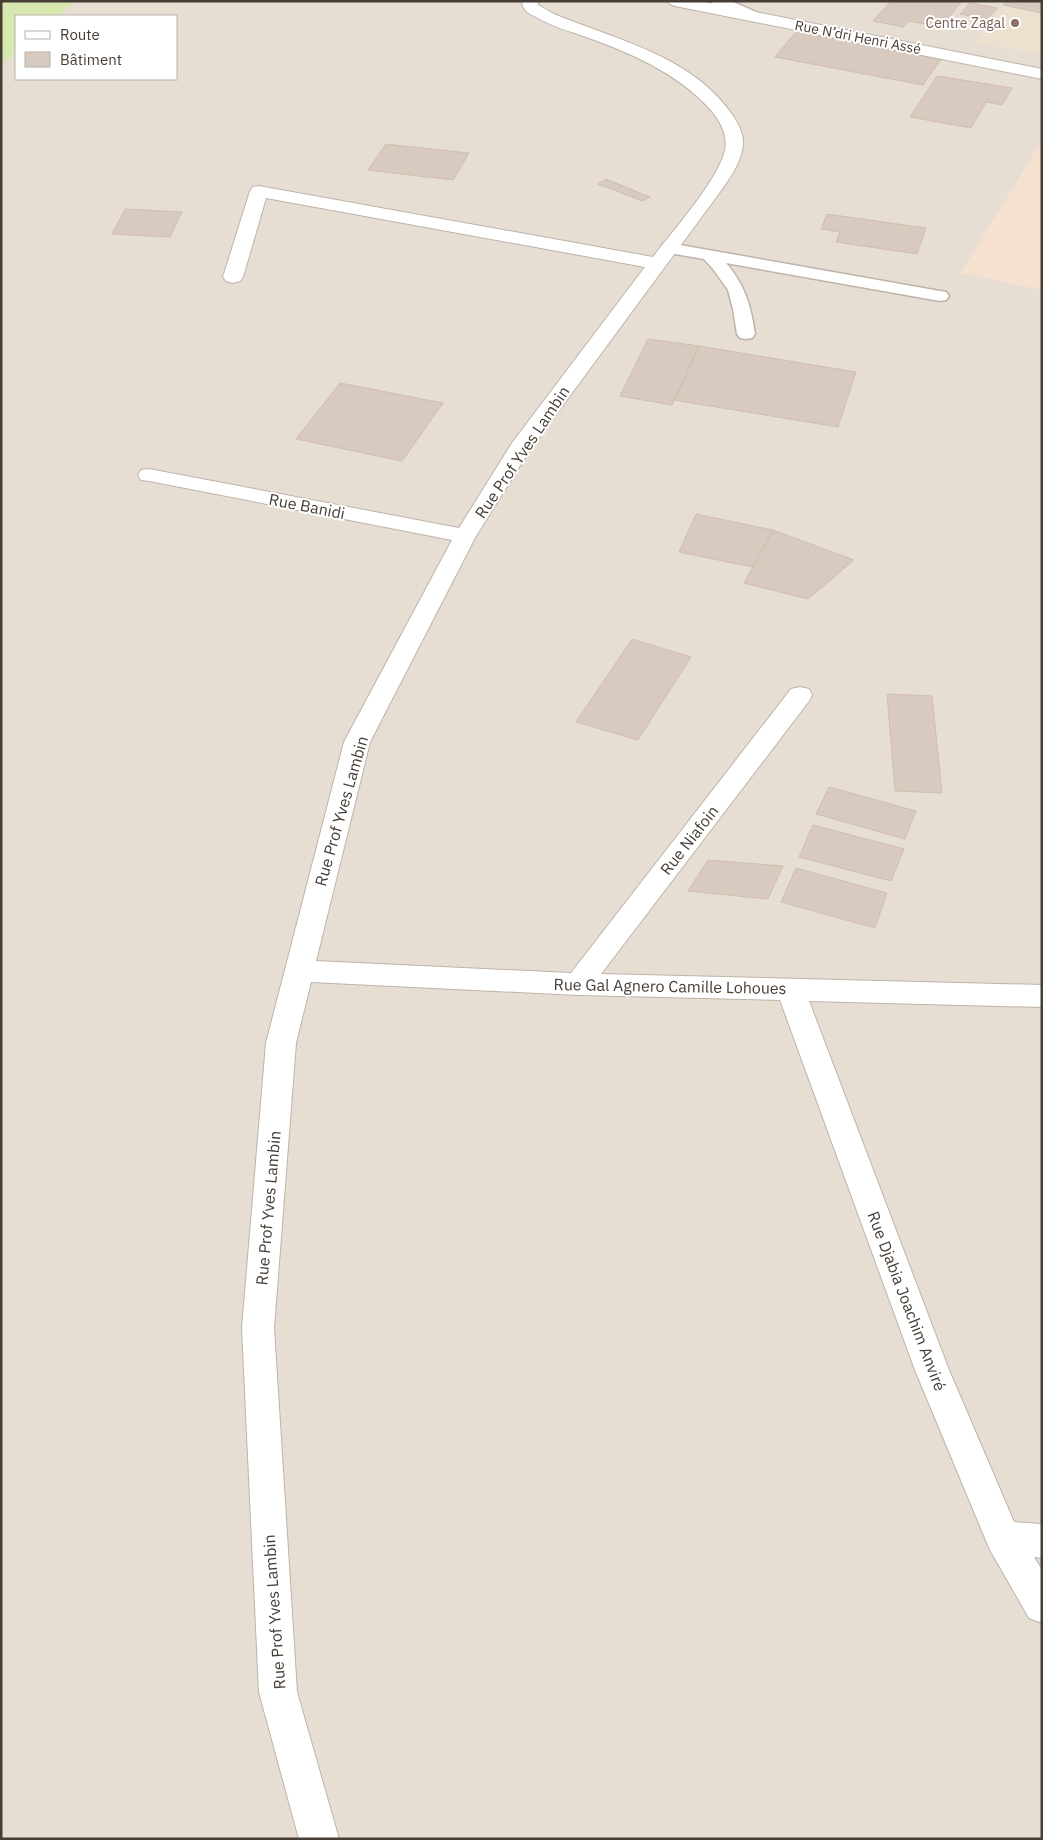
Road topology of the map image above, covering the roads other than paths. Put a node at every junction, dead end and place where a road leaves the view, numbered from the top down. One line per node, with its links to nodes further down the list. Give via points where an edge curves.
1 (530, 1): 7 (street, Rue Prof Yves Lambin, via 530,6 546,16 628,48 669,69 692,83 725,116 734,134 729,162 714,188)
2 (675, 1): 4 (street, Rue N’dri Henri Assé)
3 (718, 1): 4 (lane)
4 (758, 18): 5 (street, Rue N’dri Henri Assé)
5 (1042, 74)
6 (708, 255): 7 (lane); 9 (lane); 10 (lane, via 728,275 742,301)
7 (663, 256): 8 (street, via 259,190); 12 (street, Rue Prof Yves Lambin, via 520,448)
8 (233, 277)
9 (940, 296)
10 (746, 334)
11 (149, 475): 12 (street, Rue Banidi)
12 (466, 536): 14 (street, Rue Prof Yves Lambin, via 357,742)
13 (800, 695): 15 (street, Rue Niafoin)
14 (298, 971): 15 (street, Rue Gal Agnero Camille Lohoues); 21 (street, Rue Prof Yves Lambin, via 281,1043 258,1328 278,1692)
15 (578, 984): 16 (street, Rue Gal Agnero Camille Lohoues)
16 (790, 989): 17 (street, Rue Gal Agnero Camille Lohoues); 18 (street, Rue Djabia Joachim Anviré, via 932,1370)
17 (1042, 996)
18 (1003, 1538): 19 (street); 20 (street, Rue Djabia Joachim Anviré)
19 (1042, 1541)
20 (1042, 1606)
21 (320, 1839)

